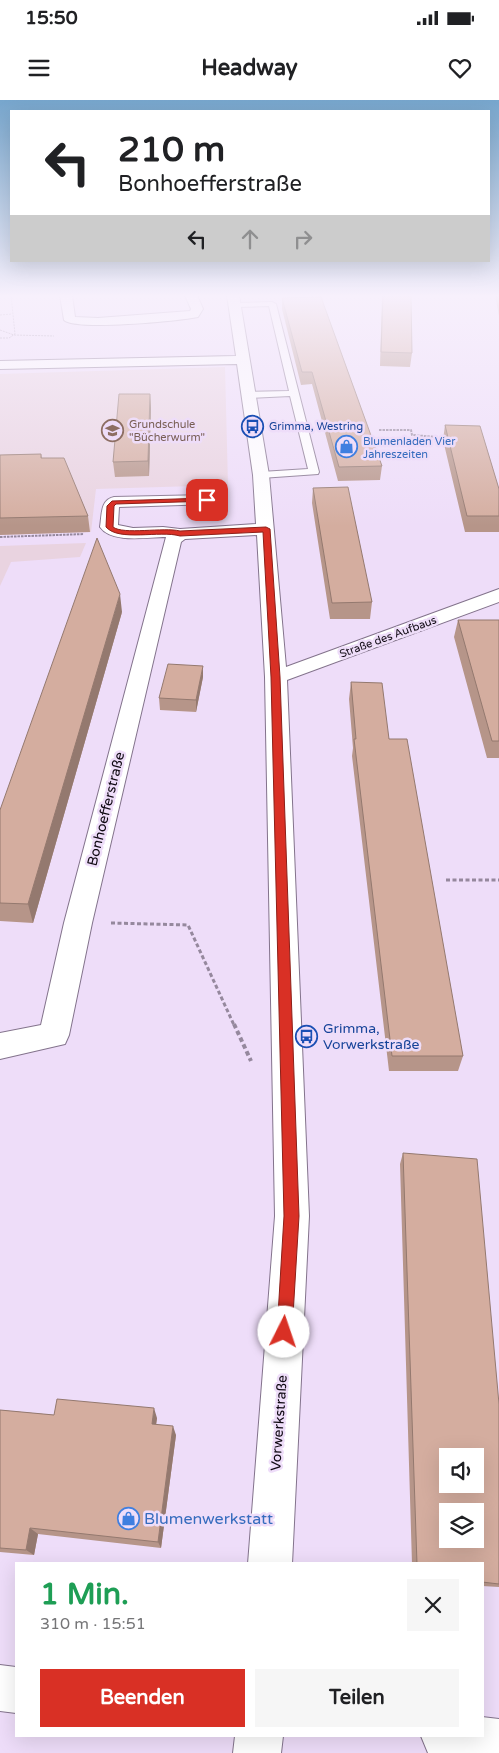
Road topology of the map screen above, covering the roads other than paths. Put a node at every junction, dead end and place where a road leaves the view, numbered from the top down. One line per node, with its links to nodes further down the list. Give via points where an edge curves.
1 (245, 372): 4 (street, Vorwerkstraße)
2 (289, 372): 3 (lane)
3 (294, 393): 4 (lane); 5 (lane, via 314,472)
4 (248, 395): 5 (street, Vorwerkstraße)
5 (261, 475): 7 (street, Vorwerkstraße)
6 (207, 500): 8 (street, via 114,502 111,506 109,527 118,532 172,531)
7 (266, 529): 8 (street); 10 (street, Vorwerkstraße)
8 (180, 534): 11 (street, Bonhoefferstraße, via 173,540 78,922 54,1035)
9 (499, 595): 10 (street, Straße des Aufbaus)
10 (276, 677): 12 (street, Vorwerkstraße, via 292,1216)
11 (0, 1046)
12 (270, 1562)
13 (0, 1688): 14 (street)
14 (15, 1690)
15 (258, 1737): 18 (street)
16 (453, 1737): 17 (street)
17 (499, 1743)
18 (257, 1753)

